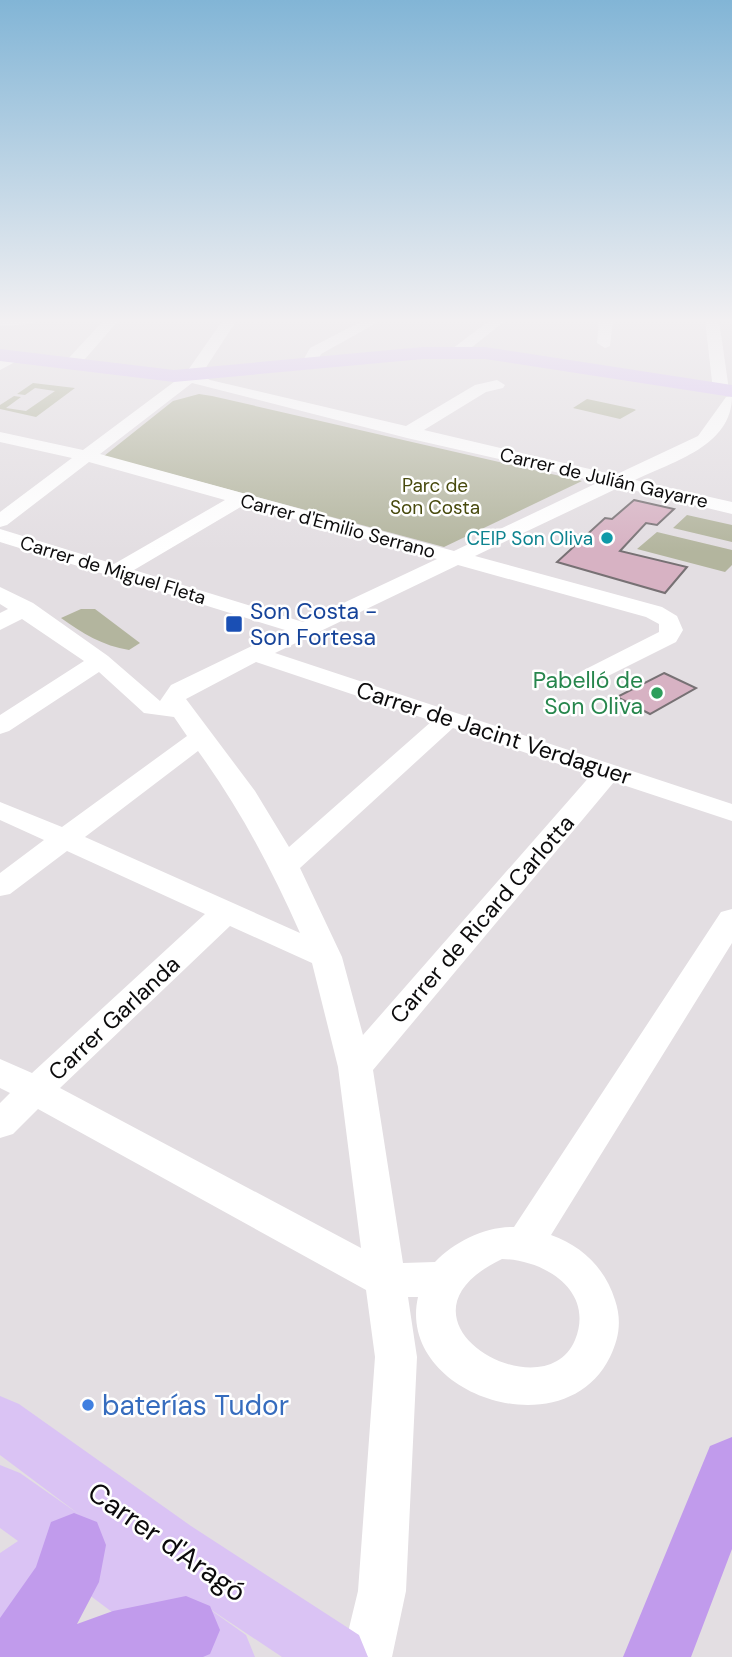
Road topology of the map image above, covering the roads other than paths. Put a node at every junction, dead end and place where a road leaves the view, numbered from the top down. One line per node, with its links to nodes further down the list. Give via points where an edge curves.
1 (164, 397): 7 (street)
2 (259, 397): 5 (street, Carrer de Julián Gayarre)
3 (466, 397): 5 (street)
4 (726, 397): 8 (street, via 704,440)
5 (407, 433): 8 (street, Carrer de Julián Gayarre)
6 (0, 437): 7 (street, Carrer d'Emilio Serrano)
7 (87, 456): 9 (street, Carrer d'Emilio Serrano); 11 (street)
8 (617, 481): 10 (street, Carrer de Julián Gayarre); 13 (street)
9 (241, 499): 13 (street, Carrer d'Emilio Serrano); 14 (street)
10 (732, 508)
11 (0, 521)
12 (0, 535): 14 (street, Carrer de Miguel Fleta)
13 (457, 559): 18 (street); 21 (street, Carrer d'Emilio Serrano, via 654,612 669,621 672,630 668,637)
14 (117, 571): 18 (street, Carrer de Miguel Fleta)
15 (0, 593): 16 (street)
16 (25, 608): 17 (street); 20 (street)
17 (0, 623)
18 (307, 630): 19 (street)
19 (256, 654): 22 (street, Carrer de Jacint Verdaguer); 23 (street, via 180,690 173,699)
20 (100, 661): 23 (street, via 153,708); 24 (street)
21 (588, 677)
22 (450, 718): 25 (street, Carrer de Jacint Verdaguer); 29 (street)
23 (190, 724): 28 (street); 29 (street, via 245,797)
24 (0, 726)
25 (609, 771): 27 (street, Carrer de Jacint Verdaguer); 34 (street, Carrer de Ricard Carlotta)
26 (0, 810): 28 (street)
27 (732, 813)
28 (63, 838): 30 (street); 31 (street)
29 (285, 866): 33 (street)
30 (0, 887)
31 (227, 911): 33 (street); 36 (street, Carrer Garlanda)
32 (732, 919): 38 (street)
33 (326, 957): 34 (street)
34 (355, 1068): 40 (street)
35 (0, 1072): 36 (street)
36 (36, 1092): 37 (street, Carrer Garlanda); 40 (street)
37 (0, 1124)
38 (524, 1244): 39 (street, via 499,1243 476,1250 456,1262); 39 (street, via 548,1250 569,1263 586,1280 597,1301 600,1324 596,1346 583,1365 563,1379 538,1387 506,1386 476,1375 453,1356 438,1330 435,1304)
39 (442, 1279): 40 (street)
40 (386, 1280): 51 (street, via 396,1357 382,1591)
41 (0, 1422): 43 (main road, Carrer d'Aragó)
42 (732, 1466): 52 (highway)
43 (67, 1471): 45 (main road, Carrer d'Aragó); 46 (main road, via 74,1510)
44 (8, 1499): 46 (main road)
45 (151, 1534): 46 (main road, via 123,1535); 50 (main road, Carrer d'Aragó)
46 (31, 1571): 47 (main road); 48 (highway, via 66,1582)
47 (205, 1644): 49 (highway, via 125,1642)
48 (14, 1657)
49 (80, 1657)
50 (337, 1657)
51 (367, 1657)
52 (657, 1657)

